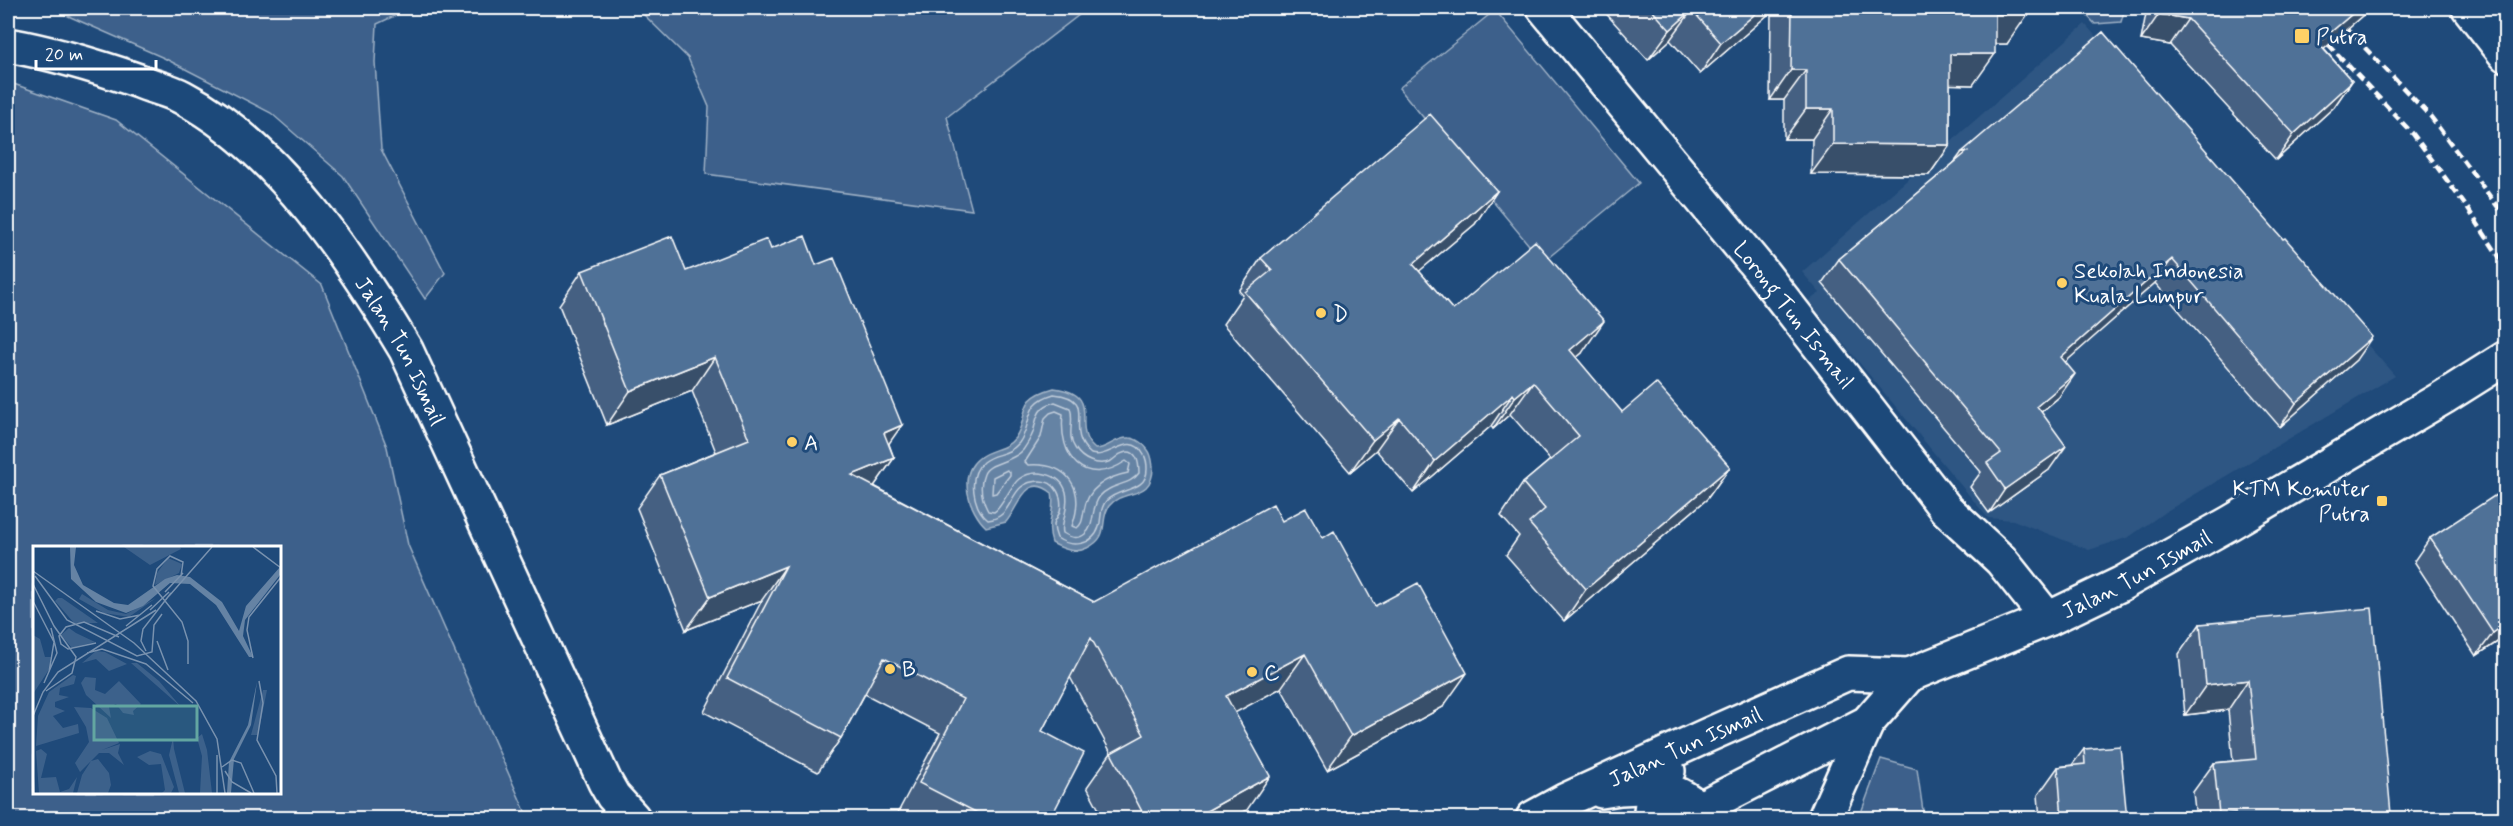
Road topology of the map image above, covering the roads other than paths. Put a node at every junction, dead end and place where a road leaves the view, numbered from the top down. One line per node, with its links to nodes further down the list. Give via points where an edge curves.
1 (1544, 8): 6 (main road, Lorong Tun Ismail, via 1768,279 1946,509 2001,560)
2 (2469, 8): 4 (main road)
3 (8, 45): 13 (main road, Jalan Tun Ismail, via 94,65 181,97 237,134 288,183 374,297 406,350 602,777)
4 (2505, 55)
5 (2505, 358): 6 (main road, Jalan Tun Ismail, via 2230,523 2121,584)
6 (2048, 619): 7 (main road, Jalan Tun Ismail)
7 (1909, 675): 8 (main road, Jalan Tun Ismail); 9 (main road, Jalan Tun Ismail, via 1848,673)
8 (1867, 723): 12 (main road, Jalan Tun Ismail); 15 (main road)
9 (1708, 735): 10 (main road, Jalan Tun Ismail); 11 (main road, via 1668,771)
10 (1566, 800): 11 (main road, via 1628,786); 14 (main road, Jalan Tun Ismail)
11 (1653, 804): 12 (main road, via 1677,794)
12 (1695, 815)
13 (633, 819)
14 (1533, 819)
15 (1825, 819)

